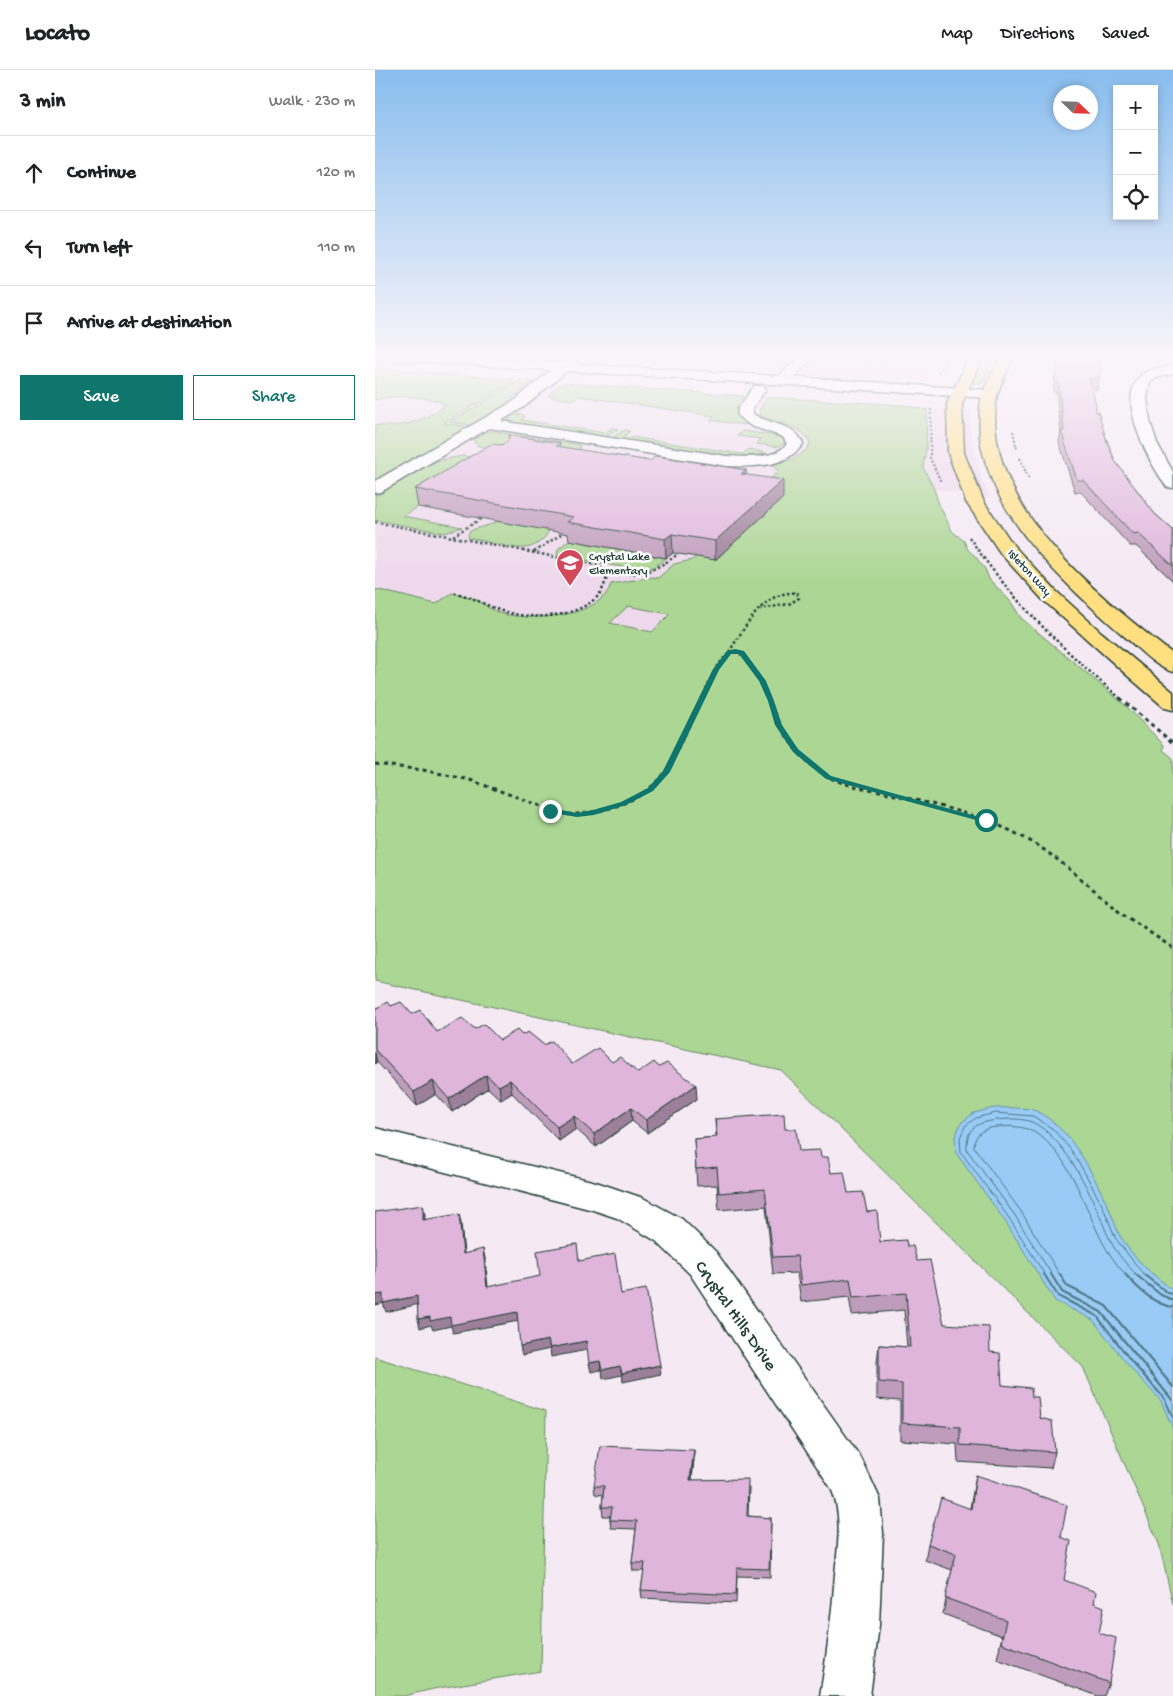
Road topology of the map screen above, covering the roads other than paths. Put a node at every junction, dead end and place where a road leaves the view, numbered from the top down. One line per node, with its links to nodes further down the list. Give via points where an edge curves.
1 (475, 431): 7 (street)
2 (539, 431): 3 (street, via 727,460 757,461 787,452 795,444 789,434)
3 (780, 431)
4 (952, 431): 12 (main road, Isleton Way, via 958,467 966,487 984,518 1022,565 1067,613)
5 (986, 431): 11 (main road, Isleton Way, via 997,475 1017,511 1055,558 1096,600)
6 (1144, 431): 9 (street)
7 (446, 448): 8 (street); 10 (street)
8 (474, 452)
9 (1173, 483)
10 (375, 488)
11 (1173, 665)
12 (1173, 703)
13 (375, 1141): 14 (street, Crystal Hills Drive, via 596,1196 630,1208 669,1230 703,1263 846,1473 858,1499 861,1532 855,1625)
14 (845, 1696)

